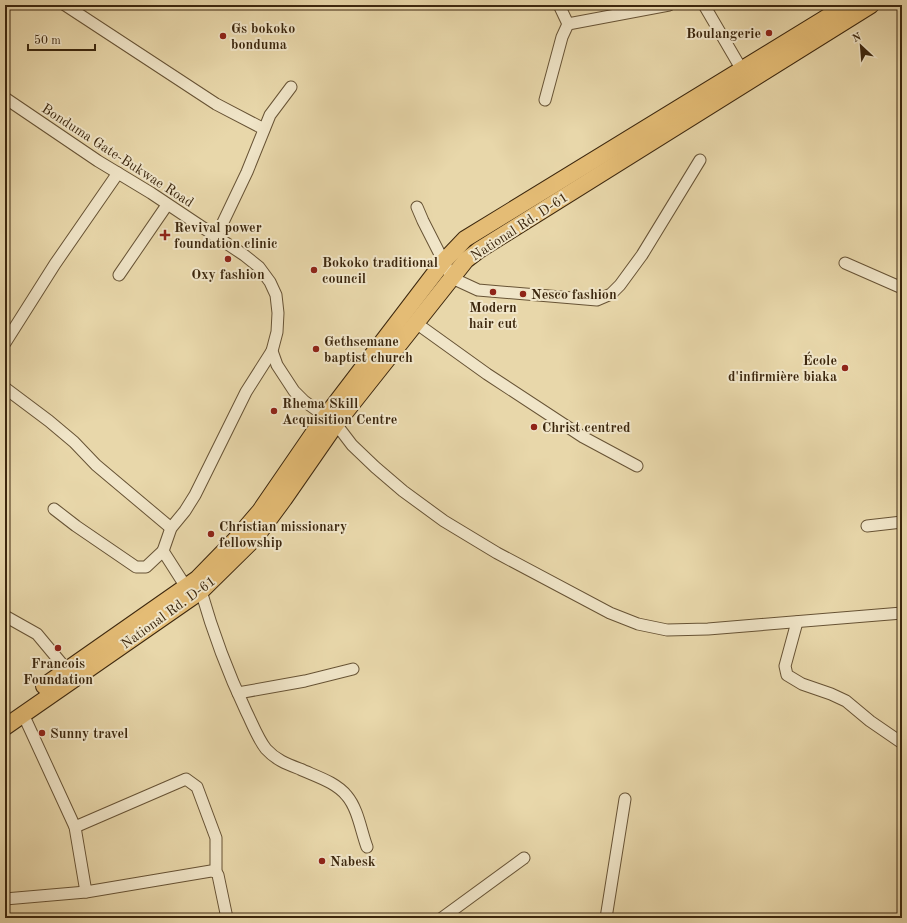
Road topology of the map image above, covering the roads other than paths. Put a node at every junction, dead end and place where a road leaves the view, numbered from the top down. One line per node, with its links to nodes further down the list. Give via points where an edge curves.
1 (65, 5): 12 (street, via 216,104)
2 (559, 5): 7 (street)
3 (669, 5): 7 (street)
4 (704, 5): 8 (street)
5 (847, 5): 8 (highway, National Rd. D-61)
6 (871, 5): 21 (highway, National Rd. D-61, via 479,250 466,260)
7 (568, 24): 10 (street, via 562,36)
8 (742, 70): 18 (highway, National Rd. D-61, via 465,239)
9 (291, 87): 12 (street, via 270,115)
10 (545, 100)
11 (7, 104): 14 (street, Bonduma Gate-Bukwae Road)
12 (264, 129): 17 (street)
13 (700, 160): 21 (street, via 642,255 611,294 597,300 478,290)
14 (118, 173): 15 (street, Bonduma Gate-Bukwae Road); 24 (street, via 55,264)
15 (167, 205): 17 (street, Bonduma Gate-Bukwae Road); 20 (street)
16 (417, 207): 18 (street)
17 (216, 237): 25 (street, Bonduma Gate-Bukwae Road, via 259,267 270,282 276,295 278,313 277,332)
18 (444, 261): 21 (street); 27 (highway, National Rd. D-61)
19 (845, 263): 22 (street)
20 (119, 275)
21 (452, 278): 23 (highway, National Rd. D-61)
22 (902, 288)
23 (416, 323): 27 (highway, National Rd. D-61); 28 (street, via 487,374 583,436)
24 (5, 343)
25 (272, 350): 27 (street, via 277,365 294,391); 32 (street, Bonduma Gate-Bukwae Road, via 246,392 195,495)
26 (5, 388): 32 (street, via 74,442 96,466)
27 (331, 420): 34 (highway, National Rd. D-61, via 236,539); 35 (highway, National Rd. D-61, via 284,499 256,537); 38 (street, via 375,467 444,521 610,613 638,624 668,630)
28 (637, 466)
29 (54, 509): 33 (street, via 136,567 146,567)
30 (902, 522): 31 (street)
31 (867, 526)
32 (171, 528): 33 (street, Bonduma Gate-Bukwae Road)
33 (163, 551): 34 (street)
34 (186, 587): 40 (highway, National Rd. D-61)
35 (201, 591): 41 (street); 43 (highway, National Rd. D-61)
36 (902, 613): 38 (street)
37 (5, 616): 40 (street, via 37,634)
38 (797, 622): 45 (street, via 785,666 787,675 802,684 846,701)
39 (353, 669): 41 (street)
40 (68, 670): 42 (highway, National Rd. D-61)
41 (238, 693): 48 (street, via 265,748 278,760 319,777 348,796)
42 (5, 714)
43 (23, 714): 44 (highway, National Rd. D-61); 47 (street)
44 (5, 727)
45 (902, 742)
46 (625, 799): 55 (street)
47 (75, 827): 50 (street, via 186,779 197,787 216,838); 51 (street)
48 (366, 847)
49 (524, 858): 54 (street)
50 (216, 872): 51 (street); 53 (street)
51 (86, 892): 52 (street)
52 (5, 900)
53 (227, 918)
54 (442, 918)
55 (606, 918)

